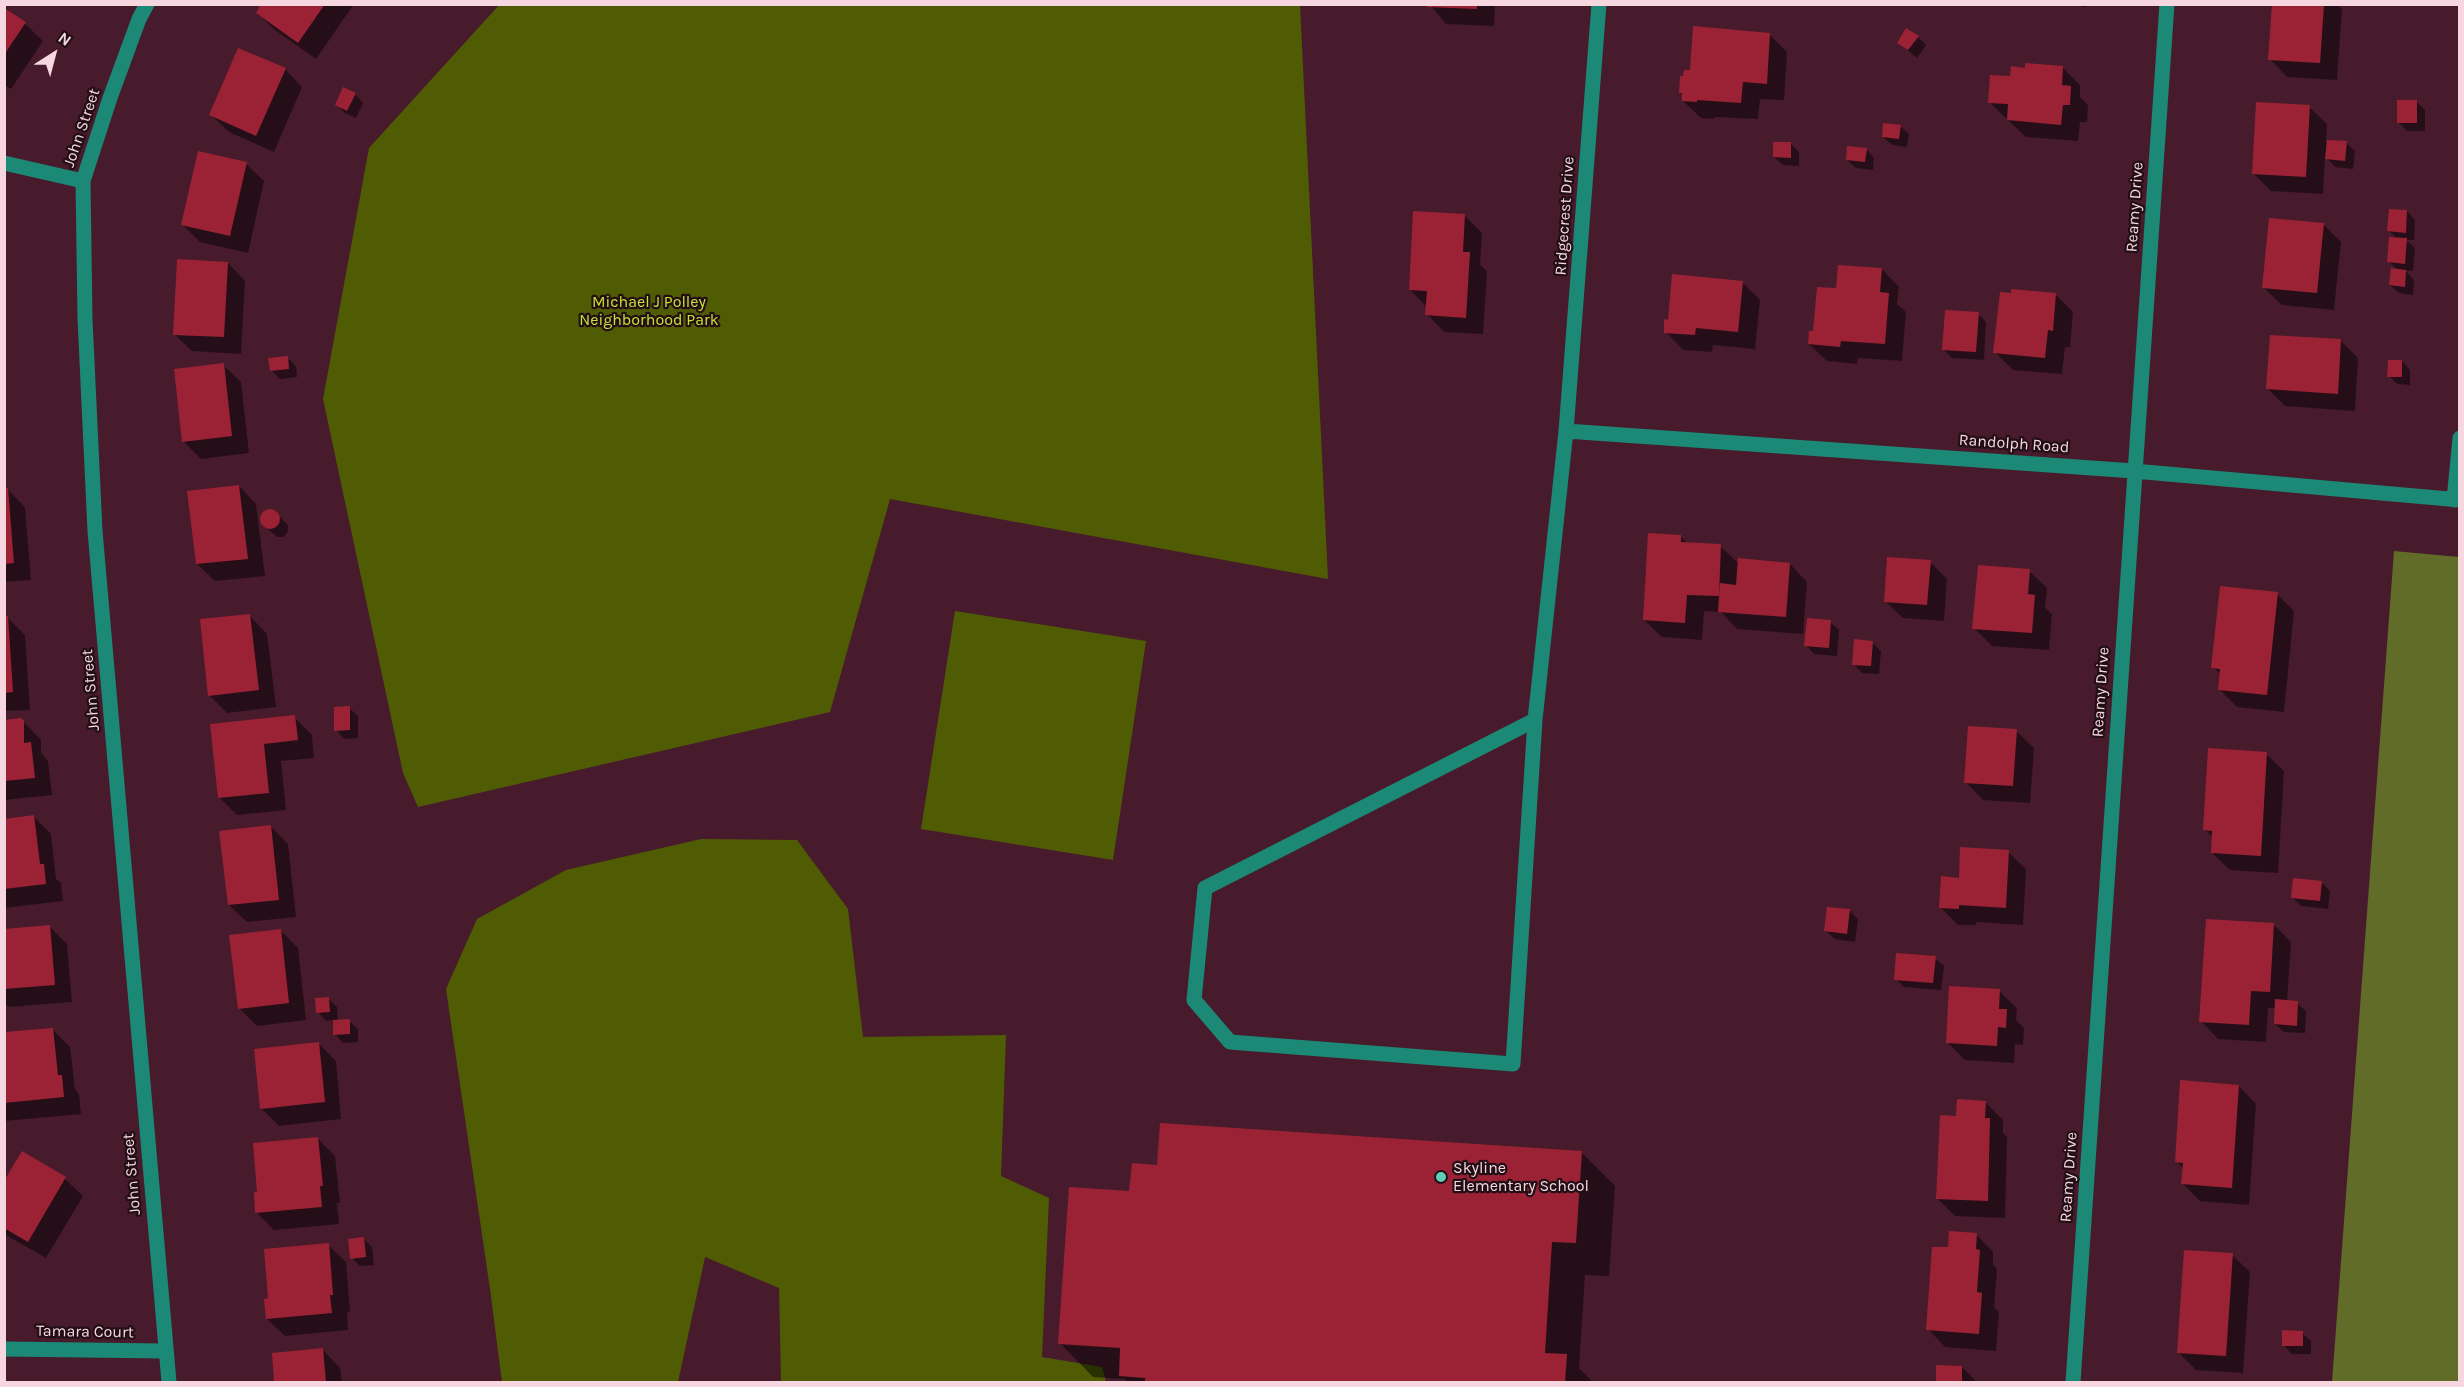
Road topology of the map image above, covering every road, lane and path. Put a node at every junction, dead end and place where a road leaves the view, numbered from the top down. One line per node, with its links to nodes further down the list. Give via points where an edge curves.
1 (147, 4): 5 (street, John Street)
2 (1599, 4): 6 (street, Ridgecrest Drive)
3 (2167, 4): 8 (street, Reamy Drive)
4 (4, 162): 5 (street)
5 (83, 181): 12 (street, John Street, via 95,531)
6 (1566, 431): 8 (street, Randolph Road); 10 (street, Ridgecrest Drive)
7 (2460, 438): 9 (street)
8 (2134, 471): 9 (street, Randolph Road); 14 (street, Reamy Drive)
9 (2457, 500)
10 (1534, 720): 10 (street, Ridgecrest Drive, via 1513,1064 1230,1042 1194,1000 1205,888)
11 (4, 1349): 12 (street, Tamara Court)
12 (165, 1351): 13 (street, John Street)
13 (169, 1383)
14 (2073, 1383)

